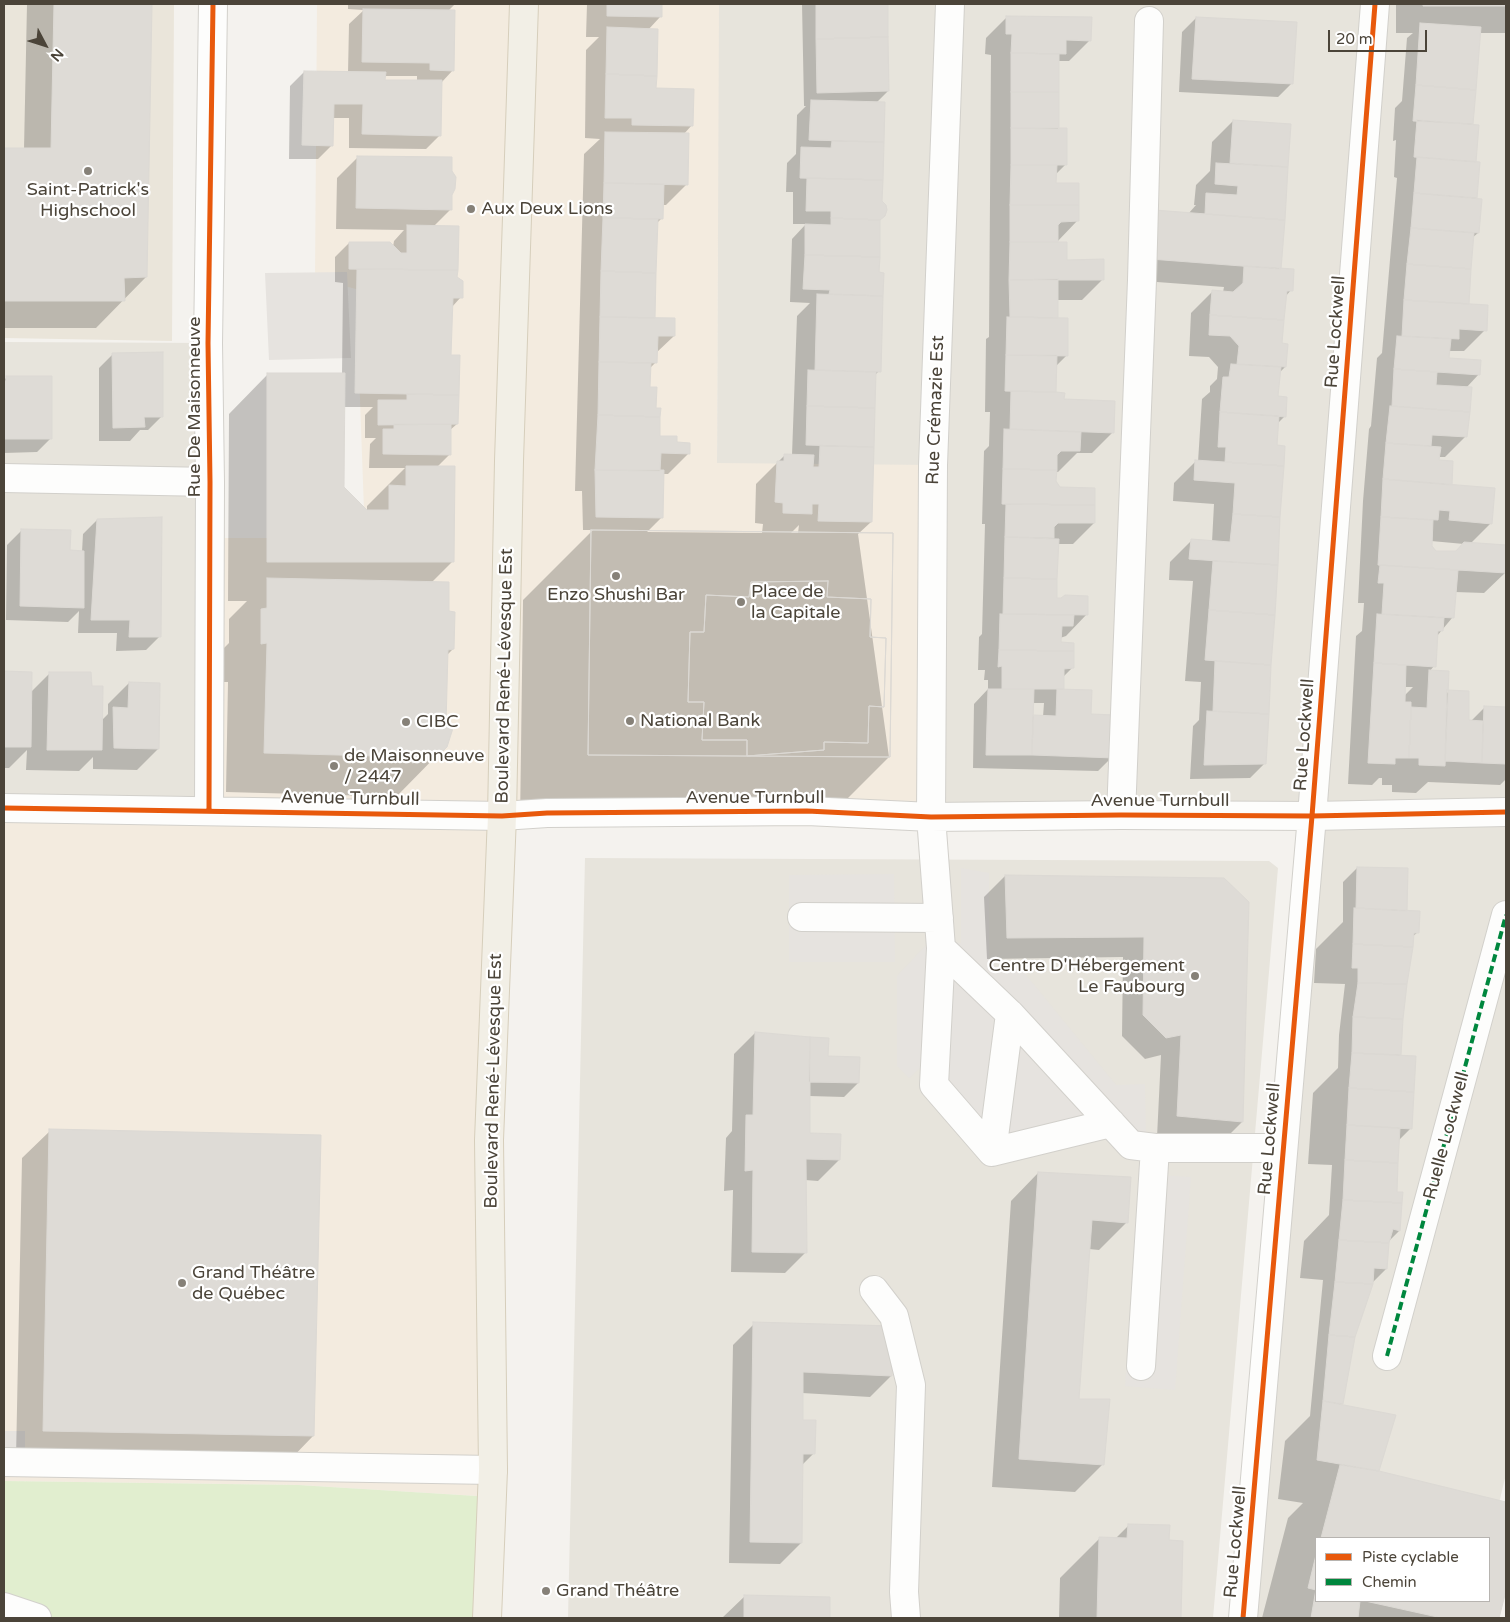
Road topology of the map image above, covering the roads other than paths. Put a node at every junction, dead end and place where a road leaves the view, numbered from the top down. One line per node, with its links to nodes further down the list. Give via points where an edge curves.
1 (214, 4): 7 (street, Rue De Maisonneuve, via 208,343)
2 (524, 4): 12 (main road, Boulevard René-Lévesque Est, via 509,461)
3 (950, 4): 14 (street, Rue Crémazie Est, via 934,465)
4 (1374, 4): 13 (street, Rue Lockwell)
5 (1149, 21): 11 (street)
6 (4, 478): 7 (street)
7 (210, 482): 9 (street, Rue De Maisonneuve)
8 (4, 808): 9 (street, Avenue Turnbull)
9 (209, 811): 12 (street, Avenue Turnbull)
10 (1506, 812): 13 (street, Avenue Turnbull)
11 (1121, 814): 13 (street, Avenue Turnbull); 14 (street, Avenue Turnbull)
12 (502, 816): 14 (street, Avenue Turnbull, via 807,810); 28 (main road, Boulevard René-Lévesque Est, via 489,1140)
13 (1312, 816): 22 (street, Rue Lockwell)
14 (931, 817): 17 (street, Rue Crémazie Est)
15 (1506, 915): 25 (street, Ruelle Lockwell)
16 (802, 917): 17 (street)
17 (940, 918): 18 (street, Rue Crémazie Est)
18 (941, 948): 19 (street); 23 (street, Rue Crémazie Est, via 934,1085)
19 (1010, 1014): 20 (street); 23 (street)
20 (1111, 1123): 21 (street, via 1131,1144); 23 (street)
21 (1155, 1148): 22 (street); 26 (street)
22 (1283, 1148): 33 (street, Rue Lockwell)
23 (992, 1152)
24 (874, 1290): 32 (street, via 894,1316 911,1385 904,1592)
25 (1387, 1356)
26 (1142, 1366)
27 (4, 1462): 28 (street)
28 (493, 1470): 31 (main road, Boulevard René-Lévesque Est)
29 (4, 1607): 30 (street)
30 (37, 1618)
31 (487, 1618)
32 (906, 1618)
33 (1243, 1618)

